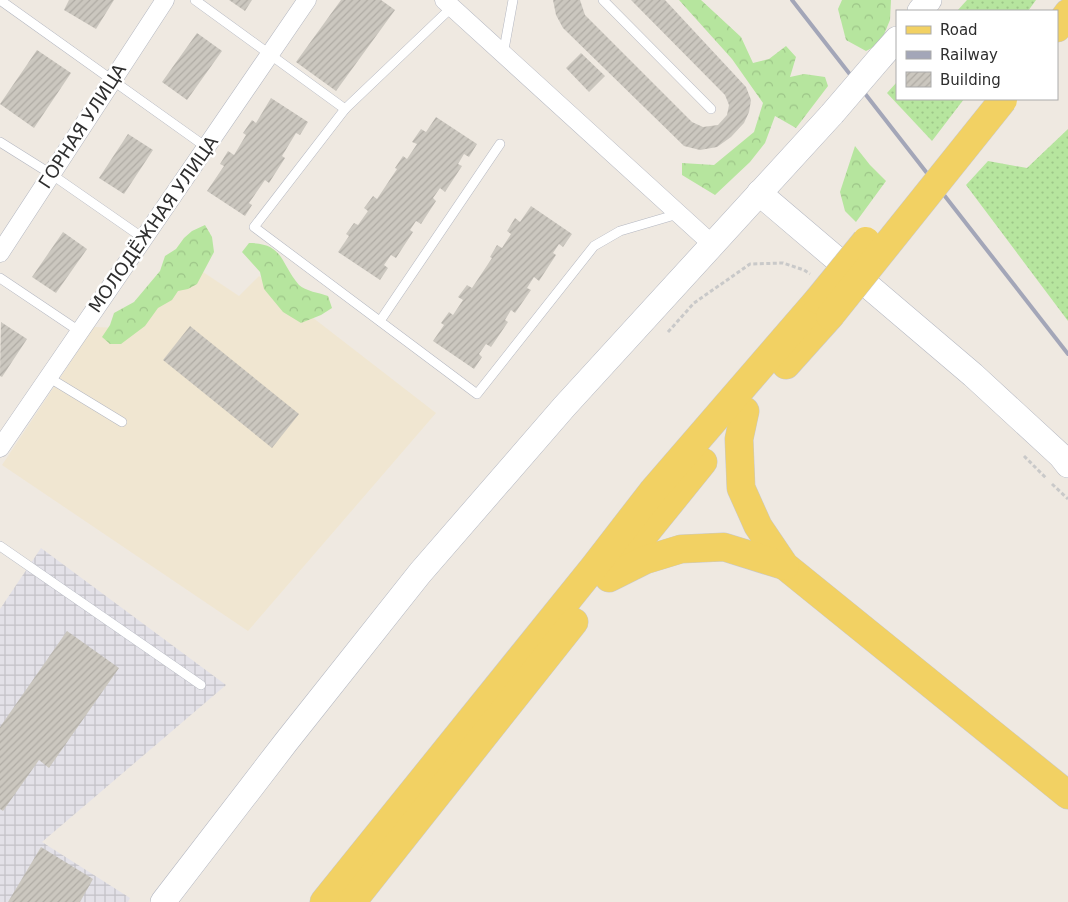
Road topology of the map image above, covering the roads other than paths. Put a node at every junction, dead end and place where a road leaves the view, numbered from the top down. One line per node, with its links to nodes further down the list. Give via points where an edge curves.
1 (0, 0): 17 (lane)
2 (165, 0): 17 (street, ГОРНАЯ УЛИЦА)
3 (195, 0): 16 (lane)
4 (307, 0): 16 (street, МОЛОДЁЖНАЯ УЛИЦА)
5 (513, 0): 15 (lane)
6 (603, 0): 20 (lane)
7 (929, 0): 10 (main road)
8 (1055, 0): 11 (main road)
9 (447, 4): 15 (street); 19 (lane)
10 (921, 10)
11 (1047, 10)
12 (1068, 13): 13 (main road)
13 (1058, 27)
14 (896, 40): 25 (main road, bridge)
15 (503, 55): 26 (street)
16 (269, 56): 19 (lane); 23 (street, МОЛОДЁЖНАЯ УЛИЦА)
17 (112, 81): 23 (lane); 24 (street, ГОРНАЯ УЛИЦА)
18 (995, 100): 31 (main road, bridge)
19 (345, 109): 32 (lane, via 254,228)
20 (711, 109)
21 (0, 142): 24 (lane)
22 (500, 144): 32 (lane)
23 (206, 147): 27 (street, МОЛОДЁЖНАЯ УЛИЦА)
24 (52, 174): 27 (lane); 29 (street, ГОРНАЯ УЛИЦА)
25 (759, 193): 28 (main road); 38 (main road, via 973,375)
26 (678, 214): 28 (street); 32 (lane, via 620,231 594,246 477,394)
27 (143, 238): 33 (street, МОЛОДЁЖНАЯ УЛИЦА)
28 (713, 246): 44 (main road, via 564,407 420,573)
29 (0, 253)
30 (0, 278): 33 (lane)
31 (820, 297): 35 (main road); 41 (main road, via 652,492)
32 (380, 321)
33 (79, 331): 34 (street, МОЛОДЁЖНАЯ УЛИЦА)
34 (48, 378): 36 (lane); 37 (street, МОЛОДЁЖНАЯ УЛИЦА)
35 (745, 411): 40 (main road, via 739,439 741,488 758,526); 41 (main road)
36 (122, 422)
37 (0, 448)
38 (1068, 465)
39 (0, 546): 42 (lane)
40 (785, 566): 41 (main road, via 724,547 681,549); 43 (main road)
41 (602, 573): 45 (main road); 46 (main road)
42 (201, 685)
43 (1068, 795)
44 (163, 902)
45 (324, 902)
46 (352, 902)

